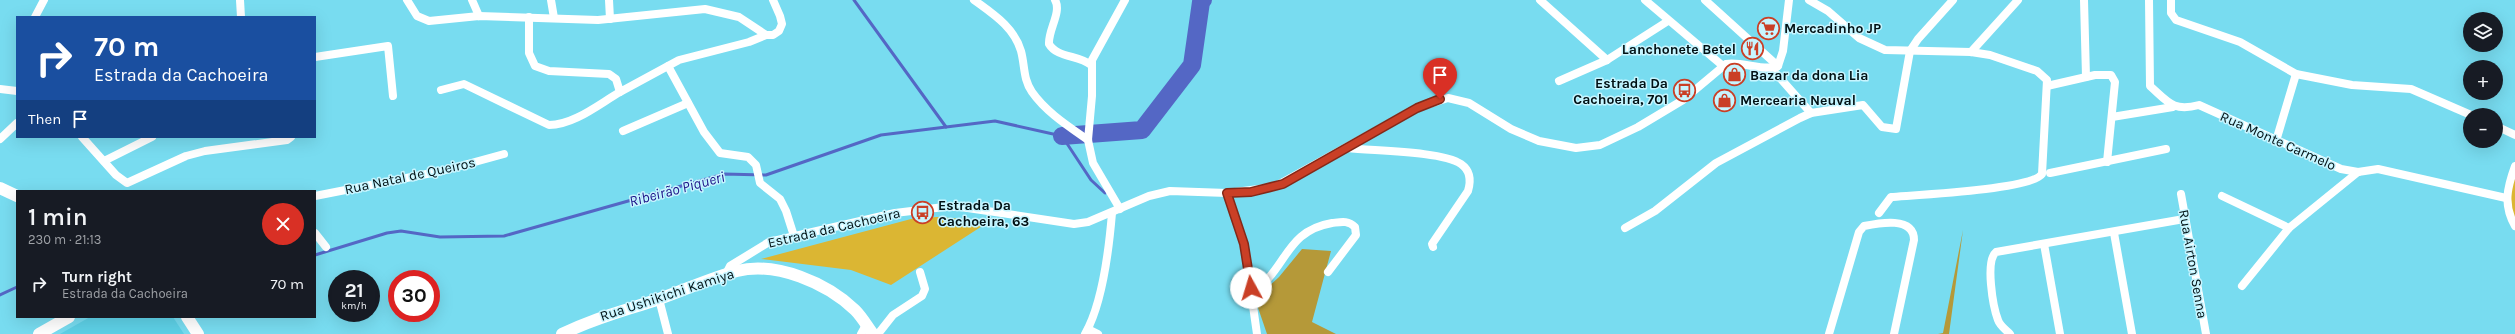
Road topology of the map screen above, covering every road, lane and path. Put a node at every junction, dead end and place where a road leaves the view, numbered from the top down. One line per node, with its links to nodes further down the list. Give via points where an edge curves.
1 (44, 0): 21 (street)
2 (240, 0): 22 (street)
3 (407, 0): 23 (street, via 417,16 429,21)
4 (472, 0): 23 (street)
5 (551, 0): 25 (street)
6 (609, 0): 26 (street)
7 (773, 0): 28 (street, via 782,24 773,36)
8 (974, 0): 59 (street, via 998,18 1013,34 1021,53 1027,82 1039,100)
9 (1055, 0): 33 (street, via 1057,11 1048,36 1049,44 1058,52)
10 (1125, 0): 33 (street)
11 (1540, 0): 32 (street)
12 (1645, 0): 27 (street)
13 (1705, 0): 36 (street)
14 (1789, 0): 36 (street, via 1783,51)
15 (1809, 0): 29 (street, via 1828,11 1866,42 1885,50)
16 (1953, 0): 29 (street)
17 (2018, 0): 30 (street)
18 (2084, 0): 38 (street)
19 (2149, 0): 47 (street, via 2150,86)
20 (2171, 0): 37 (street, via 2171,13 2176,20 2240,42)
21 (36, 16)
22 (241, 16)
23 (479, 16): 24 (street)
24 (529, 17): 25 (street); 44 (street, via 529,53 535,66 550,71 609,74 616,79)
25 (554, 18): 26 (street)
26 (610, 19): 28 (street, via 705,9 738,17)
27 (1668, 21): 32 (street); 35 (street)
28 (766, 36): 34 (street, via 698,54)
29 (1910, 51): 30 (street); 49 (street, via 1896,129 1882,127 1863,105)
30 (1971, 52): 40 (street, via 2037,71 2047,80)
31 (316, 57): 45 (street, via 388,46)
32 (1607, 60): 39 (street)
33 (1091, 65): 59 (street, via 1092,96)
34 (668, 66): 44 (street); 46 (street)
35 (1723, 66): 36 (street, via 1751,64); 61 (street, Estrada da Cachoeira, via 1683,100 1638,127 1594,146 1576,148 1539,141 1511,129 1469,102 1448,98 1417,108)
36 (1775, 68): 49 (street)
37 (2296, 74): 48 (street, via 2352,85 2411,89); 60 (street)
38 (2086, 77): 40 (street); 50 (street, via 2111,75 2115,82)
39 (1559, 81)
40 (2047, 86): 77 (street, via 2040,177 2030,182 1984,189 1891,197)
41 (0, 89): 43 (street)
42 (441, 90): 44 (street, via 464,84 549,125 560,125 574,120)
43 (16, 91)
44 (620, 92)
45 (393, 96)
46 (688, 103): 53 (street); 85 (street, via 704,132 720,153 748,157 756,165 760,183 780,199)
47 (2173, 107): 50 (street); 60 (street, Rua Monte Carmelo, via 2185,109 2199,106)
48 (2463, 112)
49 (1811, 113): 81 (street, via 1706,171 1655,211)
50 (2112, 117): 65 (street)
51 (16, 124): 58 (street)
52 (2503, 130): 54 (street)
53 (623, 131)
54 (2515, 136)
55 (83, 138): 64 (street)
56 (150, 138): 64 (street)
57 (290, 138): 64 (street, via 186,156 127,183)
58 (0, 139)
59 (1088, 140): 76 (street, via 1093,163)
60 (2276, 141): 67 (street, Rua Monte Carmelo, via 2341,169)
61 (1348, 148): 70 (street, Estrada da Cachoeira, via 1274,187); 87 (street, via 1442,158 1460,164 1466,169 1470,182 1468,191)
62 (2166, 149): 65 (street)
63 (504, 154): 73 (street, Rua Natal de Queiros, via 442,171)
64 (104, 161)
65 (2107, 162): 68 (street)
66 (2515, 166): 75 (street)
67 (2358, 172): 75 (street, via 2378,169); 82 (street)
68 (2050, 173)
69 (0, 188): 72 (main road)
70 (1227, 193): 76 (street, Estrada da Cachoeira, via 1170,191 1149,196); 93 (street, via 1244,244)
71 (2181, 194): 79 (street, Rua Airton Senna)
72 (16, 196)
73 (316, 196)
74 (2222, 196): 82 (street)
75 (2506, 198): 80 (street)
76 (1120, 209): 78 (street, Estrada da Cachoeira)
77 (1878, 213)
78 (1112, 214): 85 (street, Estrada da Cachoeira, via 1088,222 1059,223 980,209 944,207 896,213); 98 (street, via 1107,258)
79 (2184, 219): 83 (street); 111 (street, Rua Airton Senna)
80 (2515, 226)
81 (1625, 228)
82 (2289, 228): 92 (street)
83 (2114, 233): 86 (street); 110 (street)
84 (316, 234): 88 (street)
85 (794, 236): 91 (street, Estrada da Cachoeira, via 756,248 730,266)
86 (2044, 244): 108 (street, via 2003,250 1993,254 1990,265 1998,319); 109 (street)
87 (1433, 246)
88 (326, 247)
89 (920, 272): 103 (street, via 924,292 893,315)
90 (1328, 272): 93 (street, via 1354,240 1356,231 1352,224 1327,224 1304,232 1269,279)
91 (726, 274): 94 (main road, Rua Ushikichi Kamiya); 97 (main road, Rua Ushikichi Kamiya, via 758,269 796,276 842,299)
92 (2242, 286)
93 (1251, 293): 105 (street)
94 (659, 299): 101 (main road, Rua Ushikichi Kamiya, via 600,316); 102 (street)
95 (67, 318): 99 (main road)
96 (188, 318): 100 (main road)
97 (867, 331)
98 (1087, 331): 104 (street)
99 (39, 334)
100 (198, 334)
101 (562, 334)
102 (668, 334)
103 (878, 334)
104 (1098, 334)
105 (1257, 334)
106 (1829, 334): 107 (street, via 1859,232 1864,226 1890,223 1904,224 1914,234)
107 (1894, 334)
108 (2010, 334)
109 (2060, 334)
110 (2132, 334)
111 (2206, 334)

